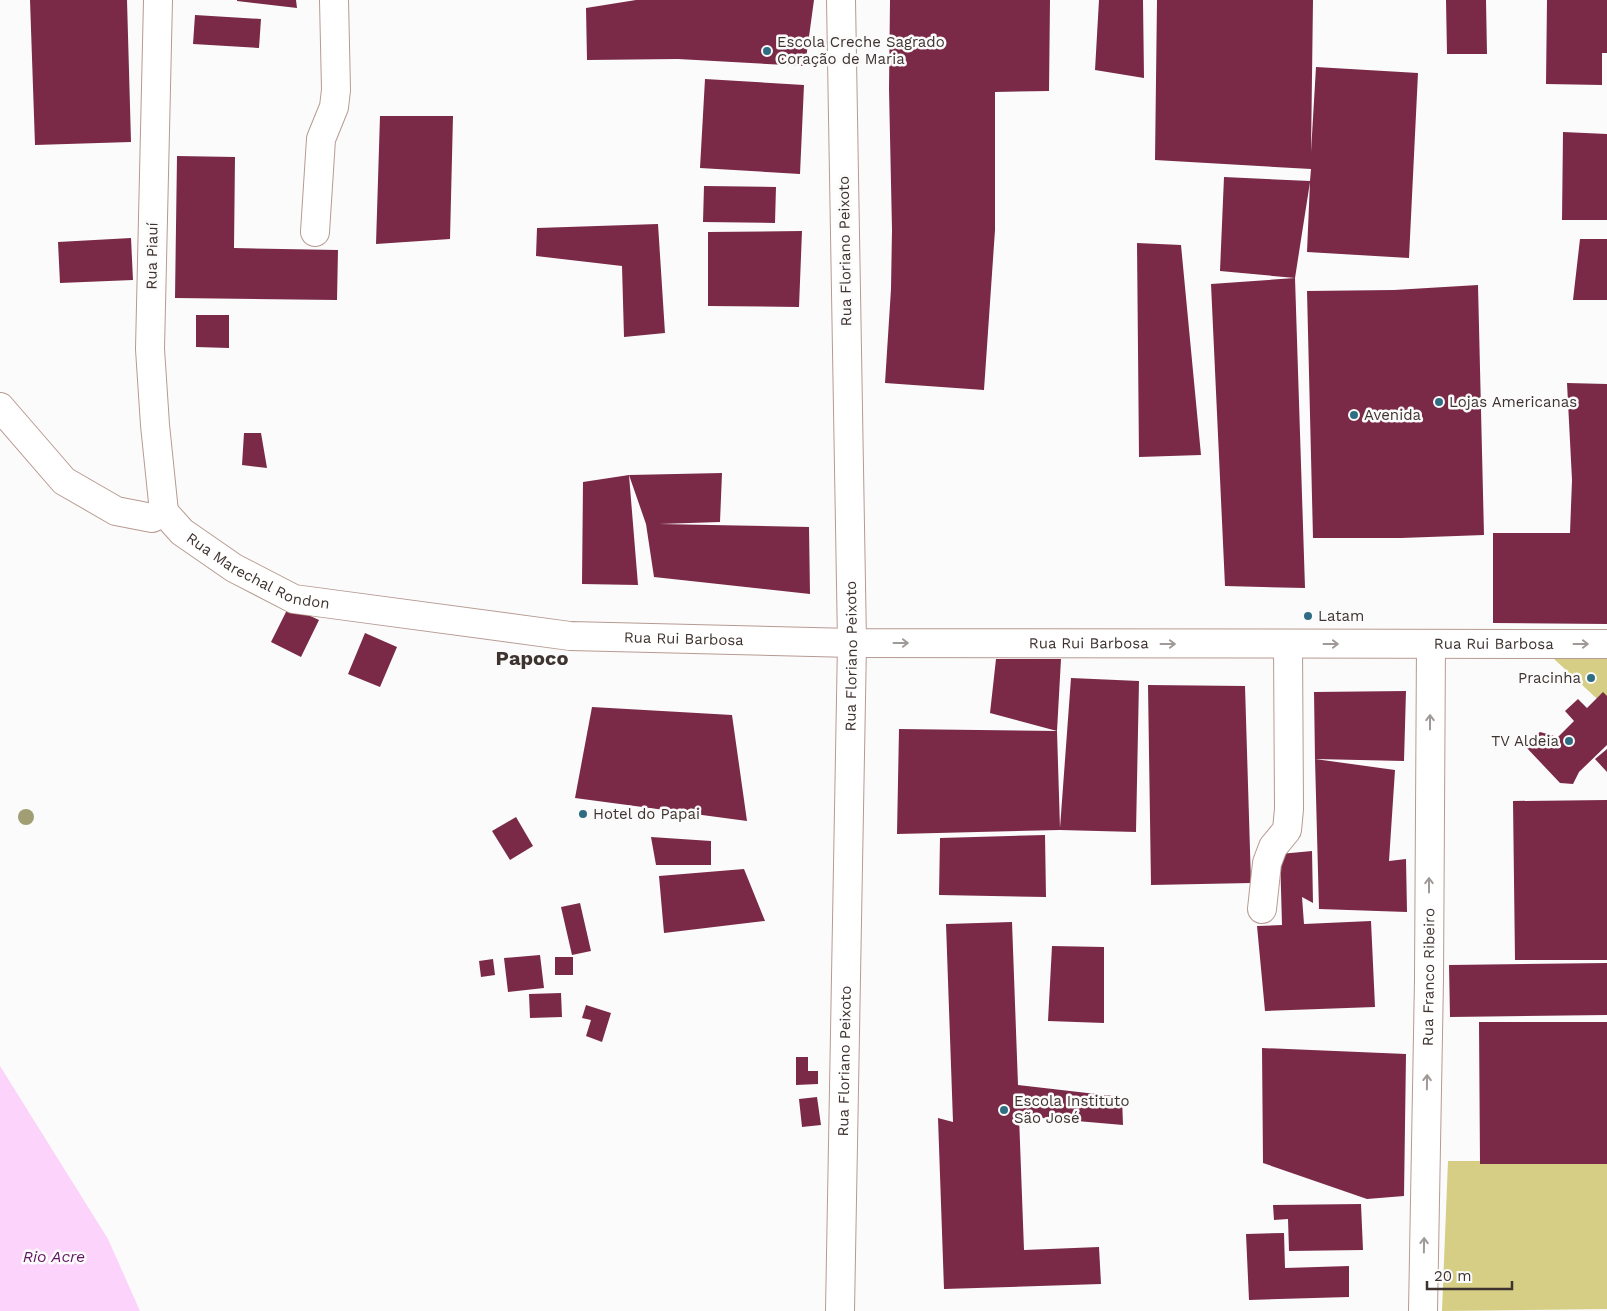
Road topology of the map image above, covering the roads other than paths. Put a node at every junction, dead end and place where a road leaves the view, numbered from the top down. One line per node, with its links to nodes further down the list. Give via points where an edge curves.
1 (158, 0): 6 (street, Rua Piauí, via 150,349)
2 (334, 0): 4 (street, via 336,90 334,107 322,139)
3 (840, 0): 8 (street, Rua Floriano Peixoto)
4 (315, 232)
5 (0, 407): 6 (street, via 64,481 116,511 152,518)
6 (164, 512): 7 (street, Rua Marechal Rondon, via 182,532 234,568 294,599)
7 (570, 636): 8 (street, Rua Rui Barbosa)
8 (852, 643): 9 (street, Rua Rui Barbosa, one-way to 9); 13 (street, Rua Floriano Peixoto)
9 (1288, 644): 10 (street, Rua Rui Barbosa, one-way to 10); 12 (street, via 1287,830 1273,847 1267,863)
10 (1431, 644): 11 (street, Rua Rui Barbosa, one-way to 11); 14 (street, Rua Franco Ribeiro, one-way to 10)
11 (1607, 644)
12 (1262, 909)
13 (840, 1311)
14 (1423, 1311)

